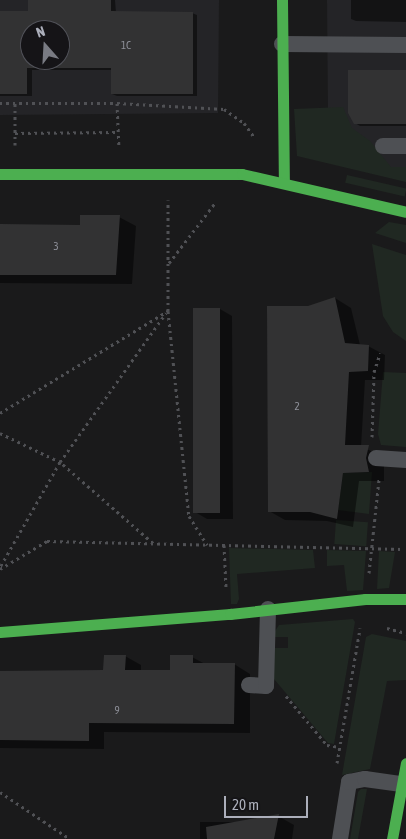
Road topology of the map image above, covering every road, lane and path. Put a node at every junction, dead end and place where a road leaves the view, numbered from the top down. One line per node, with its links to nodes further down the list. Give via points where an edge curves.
1 (282, 0): 2 (street)
2 (282, 44): 3 (lane); 15 (street)
3 (406, 45)
4 (0, 103): 6 (path)
5 (117, 103): 6 (path); 7 (path); 9 (path, via 224,109 244,123)
6 (15, 104): 8 (path)
7 (118, 132): 8 (path); 12 (path)
8 (15, 133): 13 (path)
9 (259, 144)
10 (383, 146): 11 (lane)
11 (406, 146)
12 (119, 150)
13 (15, 151)
14 (0, 174): 15 (street, via 242,174)
15 (284, 183): 18 (street)
16 (168, 195): 19 (path)
17 (218, 196): 19 (path)
18 (406, 212)
19 (168, 264): 20 (path)
20 (168, 311): 21 (path); 25 (path); 27 (path, via 189,516)
21 (0, 413)
22 (0, 433): 25 (path)
23 (376, 458): 24 (lane)
24 (406, 460)
25 (60, 462): 26 (path); 30 (path)
26 (153, 543): 27 (path); 30 (path, via 47,541)
27 (207, 545): 28 (path)
28 (224, 545): 29 (path); 34 (path, via 226,605)
29 (403, 549)
30 (0, 568)
31 (365, 599): 32 (street); 33 (street); 38 (path)
32 (406, 599)
33 (268, 609): 34 (street); 36 (lane, via 266,686)
34 (230, 614): 35 (street)
35 (0, 632)
36 (249, 685)
37 (327, 745): 38 (path)
38 (339, 747): 40 (path)
39 (406, 763): 41 (street)
40 (335, 772)
41 (402, 784): 44 (lane, via 365,779 349,782); 45 (street)
42 (0, 792): 43 (path)
43 (70, 839)
44 (340, 839)
45 (392, 839)

